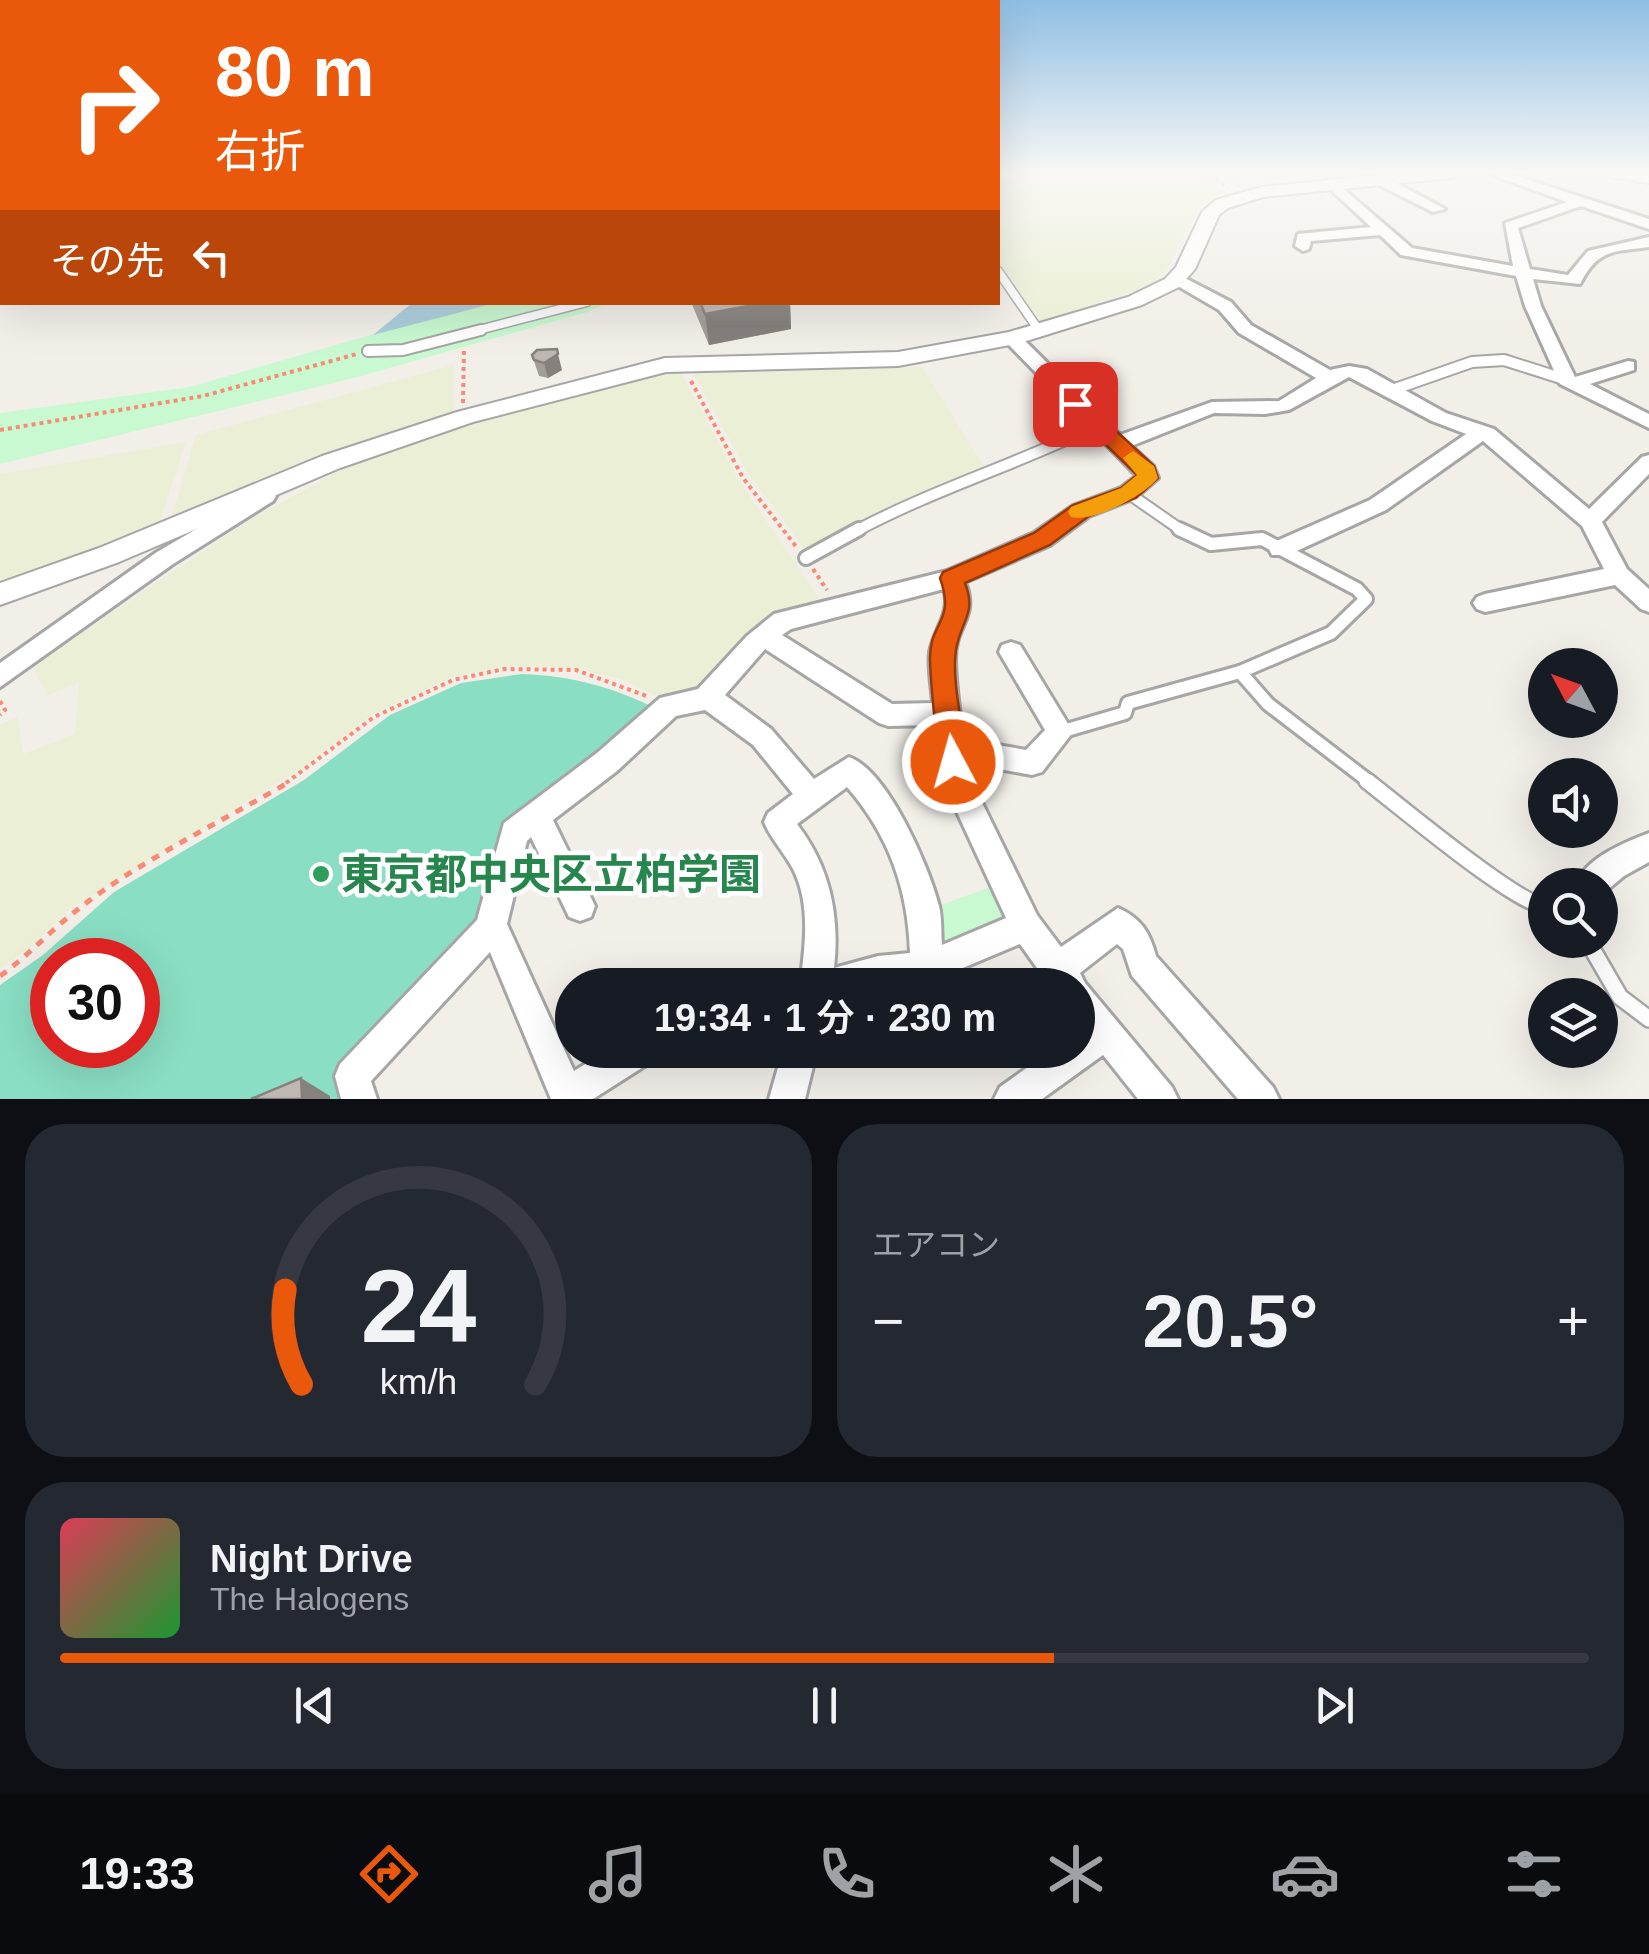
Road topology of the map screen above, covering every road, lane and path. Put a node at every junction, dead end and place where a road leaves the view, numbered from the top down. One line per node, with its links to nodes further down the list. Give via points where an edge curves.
1 (1205, 224): 9 (street)
2 (1378, 224): 4 (street)
3 (1515, 224): 7 (street, via 1510,226)
4 (1384, 230): 6 (street, via 1314,233 1303,236); 7 (street, via 1407,252)
5 (1649, 242): 7 (street, via 1591,254 1578,264 1574,281)
6 (1303, 246)
7 (1524, 273): 18 (street)
8 (1000, 274): 11 (lane)
9 (1177, 279): 11 (street, via 1136,301); 17 (street, via 1225,306 1244,329)
10 (575, 305): 12 (lane)
11 (1038, 329): 13 (street)
12 (464, 334): 14 (lane); 20 (path)
13 (1012, 338): 15 (street, via 898,358); 22 (street)
14 (368, 351): 23 (path, via 203,396)
15 (684, 362): 20 (street); 31 (path, via 743,478)
16 (1628, 366): 18 (street)
17 (1328, 377): 19 (street, via 1348,370); 25 (street, via 1294,402 1266,410 1219,406)
18 (1570, 382): 19 (lane, via 1504,360 1472,362); 21 (street)
19 (1389, 391): 24 (street)
20 (465, 417): 27 (street)
21 (1649, 422)
22 (1098, 425): 25 (street); 31 (lane, via 902,506)
23 (0, 431)
24 (1482, 432): 29 (street); 30 (street, via 1378,505)
25 (1118, 444): 28 (street, via 1148,478)
26 (1649, 462): 29 (street)
27 (311, 471): 34 (street); 41 (street, via 165,558)
28 (1128, 493): 30 (lane, via 1211,544 1250,538); 33 (street)
29 (1590, 521): 32 (street)
30 (1280, 549): 40 (lane, via 1366,598 1331,633)
31 (806, 558): 37 (path)
32 (1618, 575): 35 (street); 36 (street)
33 (952, 578): 37 (street); 45 (street, via 960,600 942,655)
34 (0, 594)
35 (1485, 603)
36 (1649, 604)
37 (838, 608): 38 (street, via 782,621)
38 (764, 636): 42 (street); 45 (street, via 888,715)
39 (1011, 652): 47 (street)
40 (1240, 672): 47 (lane, via 1128,703 1125,713); 53 (lane, via 1268,704)
41 (0, 677)
42 (707, 697): 44 (street); 49 (street, via 762,737)
43 (0, 700): 46 (path)
44 (669, 706): 50 (street); 63 (path, via 576,670 504,670 453,680 374,718 304,773 91,900)
45 (948, 714): 48 (street)
46 (0, 715)
47 (1060, 732): 48 (street, via 1032,763)
48 (952, 749): 55 (street, via 953,774)
49 (813, 798): 58 (street, via 849,769 886,810 924,907); 59 (street, via 778,822 805,855 820,910)
50 (535, 815): 54 (street); 56 (street, via 514,833)
51 (1649, 847): 52 (street)
52 (1611, 868)
53 (1528, 900)
54 (580, 906)
55 (1026, 926): 58 (street); 61 (street)
56 (490, 929): 67 (street); 71 (street, via 352,1076)
57 (1597, 958): 64 (lane, via 1620,997)
58 (927, 966): 60 (street)
59 (819, 968)
60 (911, 968)
61 (1056, 968)
62 (1072, 968): 75 (street, via 1118,924 1136,940 1143,965)
63 (0, 976)
64 (1649, 1019)
65 (1095, 1022): 66 (street)
66 (1104, 1034): 73 (street); 74 (street)
67 (555, 1068)
68 (555, 1068): 69 (street, via 567,1096)
69 (611, 1068)
70 (795, 1068): 72 (street)
71 (359, 1099)
72 (787, 1099)
73 (1012, 1099)
74 (1160, 1099)
75 (1261, 1099)

